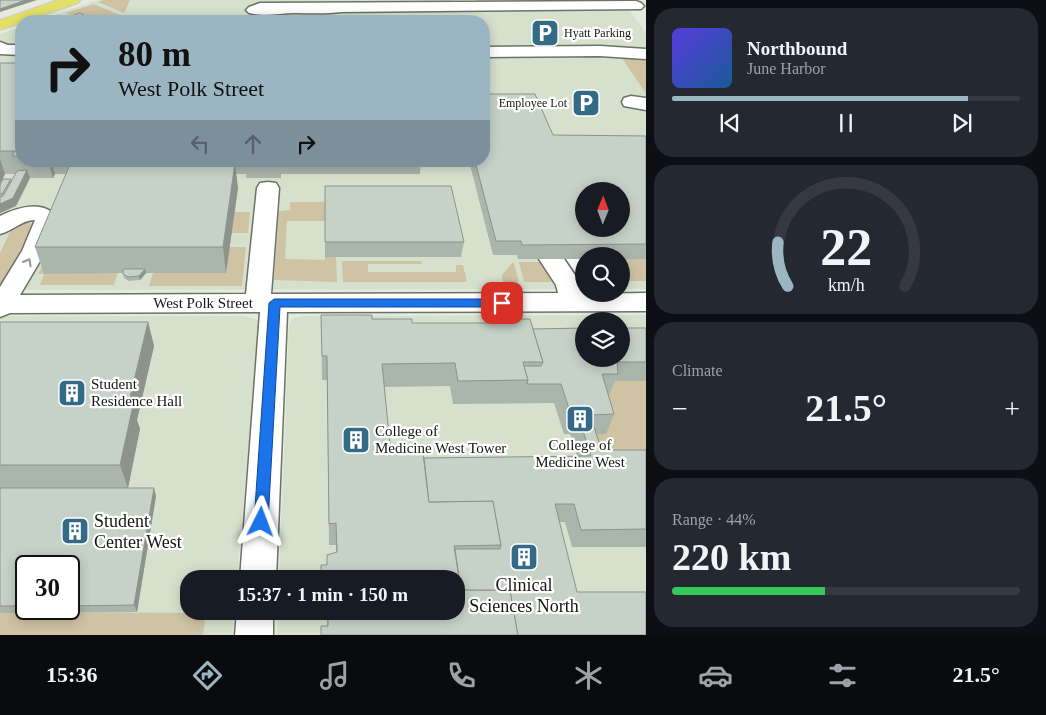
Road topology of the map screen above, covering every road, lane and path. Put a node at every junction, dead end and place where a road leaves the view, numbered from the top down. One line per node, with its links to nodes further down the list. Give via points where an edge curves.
1 (73, 0): 4 (main road)
2 (634, 3): 3 (street); 5 (street)
3 (292, 10)
4 (29, 15)
5 (646, 19)
6 (15, 20): 7 (main road)
7 (0, 25)
8 (646, 49): 10 (street)
9 (490, 52): 10 (street)
10 (600, 52): 11 (street)
11 (646, 54)
12 (268, 188): 19 (street)
13 (0, 227): 20 (street, one-way to 13, via 34,251 47,219 39,214 28,214)
14 (570, 261): 15 (street)
15 (571, 293): 16 (street, West Polk Street); 19 (street, West Polk Street)
16 (575, 294)
17 (630, 300): 18 (street, West Polk Street)
18 (646, 302)
19 (266, 303): 20 (street, West Polk Street); 21 (street)
20 (1, 305)
21 (258, 570)
22 (255, 620): 23 (street)
23 (254, 635)

